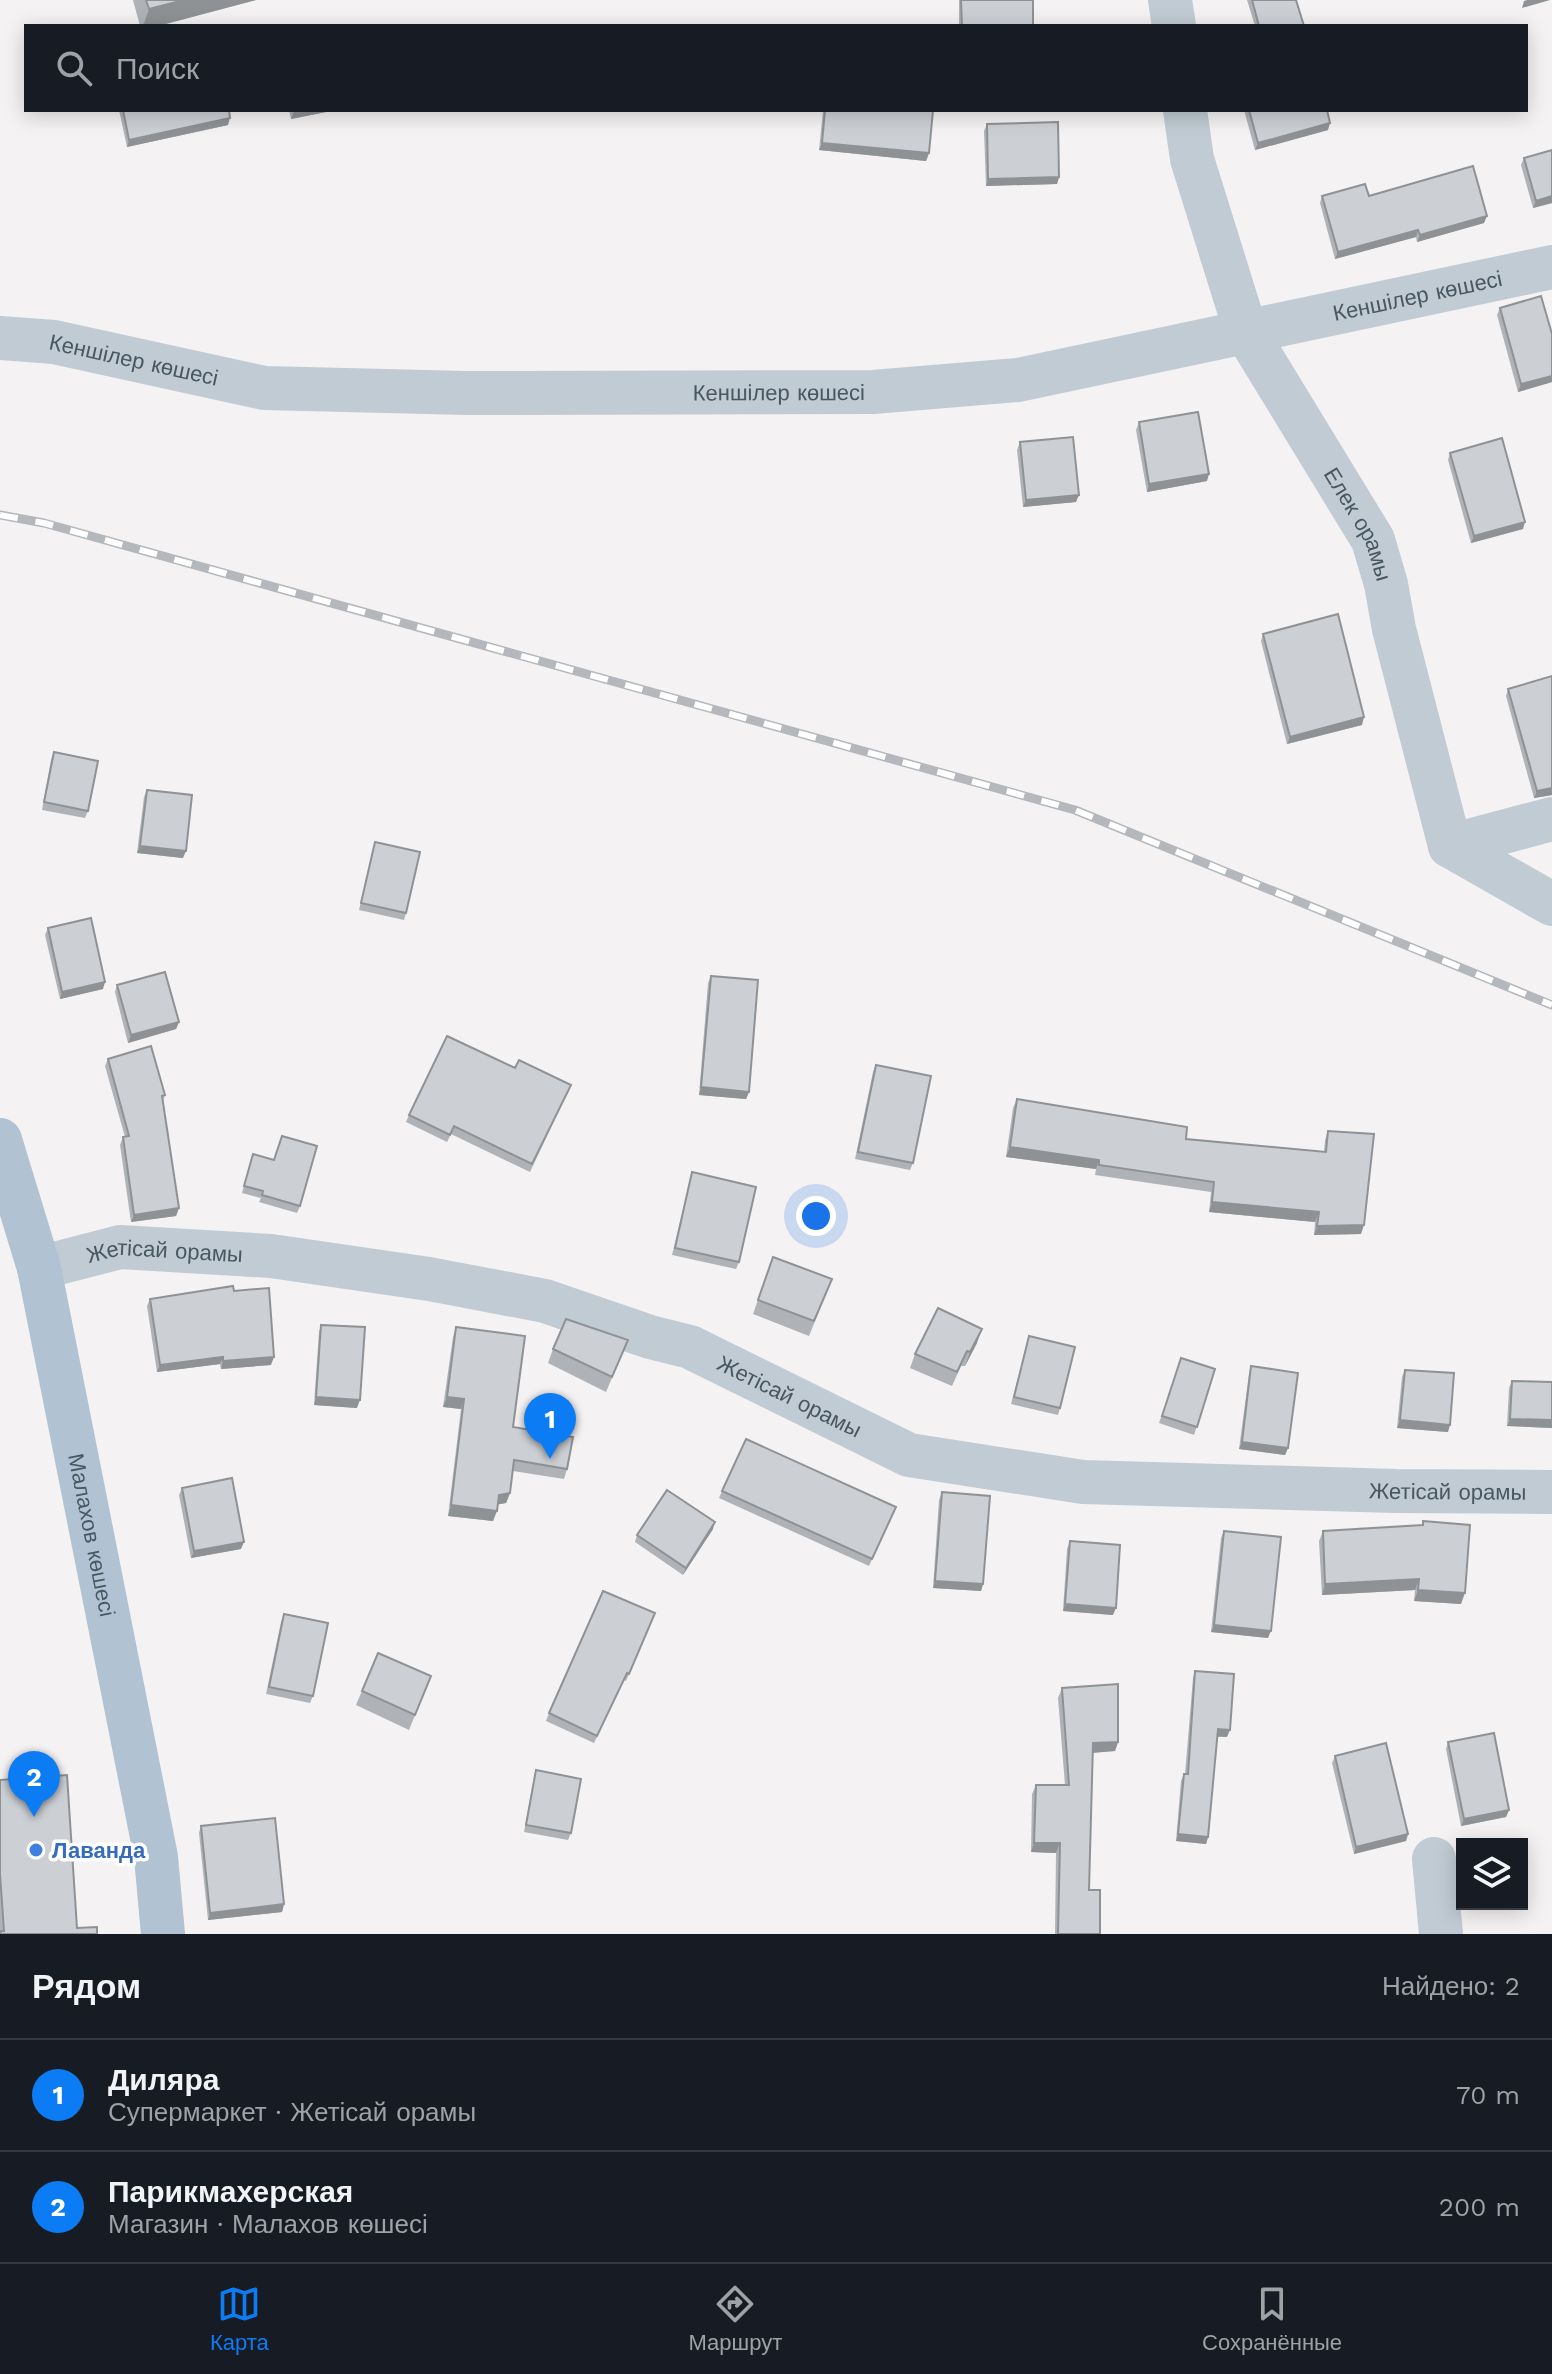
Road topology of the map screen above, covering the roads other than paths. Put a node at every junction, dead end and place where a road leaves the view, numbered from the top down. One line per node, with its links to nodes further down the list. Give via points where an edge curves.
1 (1170, 0): 2 (street)
2 (1174, 24)
3 (1185, 112): 5 (street, Елек орамы, via 1192,159)
4 (1552, 267): 5 (street, Кеншілер көшесі)
5 (1246, 332): 6 (street, Кеншілер көшесі, via 1018,380 873,392 264,388 54,342); 8 (street, Елек орамы, via 1373,540)
6 (0, 338)
7 (1552, 819): 8 (street)
8 (1450, 846): 9 (street)
9 (1552, 904)
10 (0, 1140): 11 (main road, Малахов көшесі)
11 (39, 1268): 12 (street, Жетісай орамы, via 120,1247 257,1255 545,1301 690,1347 909,1455 1083,1482); 14 (main road, Малахов көшесі, via 156,1857)
12 (1552, 1492)
13 (1434, 1859): 15 (street)
14 (163, 1934)
15 (1441, 1934)

